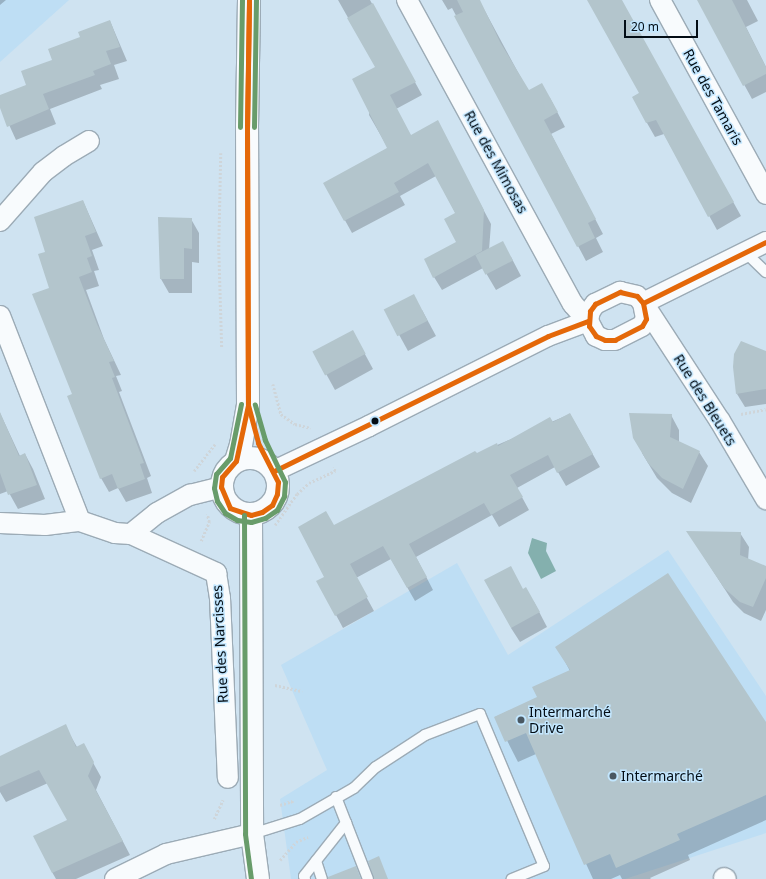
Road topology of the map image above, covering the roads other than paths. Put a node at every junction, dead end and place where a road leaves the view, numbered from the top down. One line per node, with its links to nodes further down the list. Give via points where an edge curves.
1 (250, 0): 13 (main road, via 247,128)
2 (407, 0): 12 (street, Rue des Mimosas, via 573,304)
3 (660, 0): 5 (street, Rue des Tamaris)
4 (89, 141): 6 (street, via 43,172)
5 (766, 194)
6 (0, 221)
7 (766, 242): 8 (street)
8 (745, 252): 9 (lane); 10 (street)
9 (766, 272)
10 (643, 303): 12 (street, via 637,296 620,292 595,304 590,310); 12 (street, via 646,319 642,326 615,340 605,340 596,336); 17 (street, Rue des Bleuets, via 720,421)
11 (0, 316): 19 (street)
12 (588, 321): 15 (street, via 548,336 324,448)
13 (248, 405): 14 (main road); 15 (main road)
14 (236, 461): 15 (main road, via 256,458); 16 (main road, via 228,468)
15 (270, 467): 18 (main road, via 278,482 277,494 272,505 262,512)
16 (221, 487): 18 (main road, via 230,508); 21 (street, via 190,495 157,513)
17 (766, 499)
18 (251, 515): 25 (main road)
19 (80, 521): 20 (street, Rue des Narcisses, via 45,524); 21 (street, Rue des Narcisses, via 115,533)
20 (0, 523)
21 (131, 534): 22 (street, Rue des Narcisses, via 216,573 220,598)
22 (228, 778)
23 (336, 797): 24 (lane); 25 (lane, via 300,819); 32 (lane, via 354,788 376,767 425,735 480,714 544,866)
24 (346, 823): 26 (lane); 31 (lane)
25 (252, 834): 27 (street, via 166,854); 28 (main road)
26 (316, 861): 29 (lane); 30 (lane)
27 (115, 879)
28 (258, 879)
29 (305, 879)
30 (322, 879)
31 (368, 879)
32 (512, 879)

